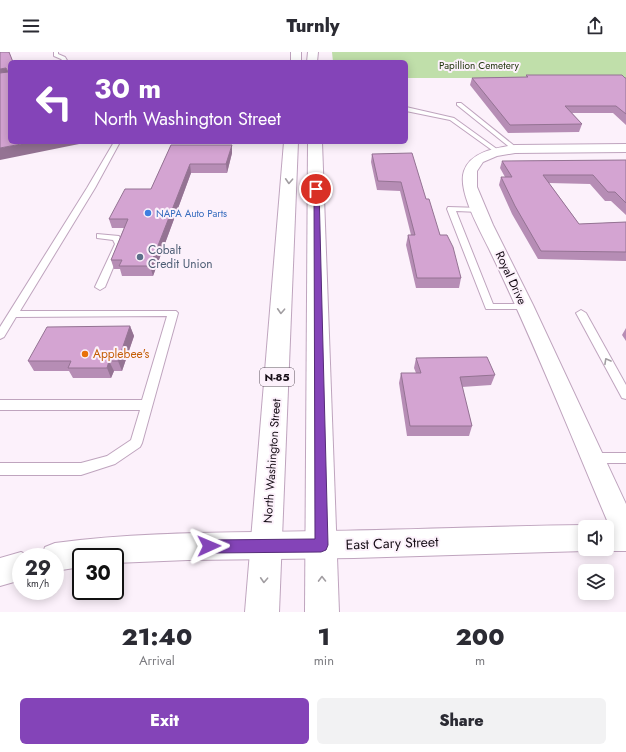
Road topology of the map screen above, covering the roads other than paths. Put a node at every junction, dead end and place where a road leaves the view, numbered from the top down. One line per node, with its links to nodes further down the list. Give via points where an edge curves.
1 (56, 52): 3 (lane)
2 (67, 52): 3 (lane)
3 (64, 60)
4 (459, 104): 10 (lane)
5 (408, 109): 10 (lane, via 452,119)
6 (116, 144): 16 (lane)
7 (291, 144): 28 (main road, North Washington Street / N-85, one-way to 28)
8 (315, 144): 29 (main road)
9 (626, 148): 10 (street, Royal Drive)
10 (507, 150): 11 (street, Royal Drive, via 483,157 473,164 469,179)
11 (479, 210): 14 (street, Royal Drive); 14 (lane, via 451,209 489,307)
12 (100, 236): 13 (lane, via 116,238 119,244)
13 (100, 287)
14 (525, 307): 21 (street, Royal Drive)
15 (581, 313): 18 (lane, one-way to 15)
16 (13, 314): 17 (lane); 20 (lane, via 173,313)
17 (0, 335)
18 (626, 395)
19 (0, 405): 20 (lane)
20 (147, 405): 23 (lane, via 136,443 111,460 81,469)
21 (592, 458): 22 (lane); 24 (street, Royal Drive)
22 (626, 458)
23 (0, 469)
24 (626, 533)
25 (578, 538): 29 (street, East Cary Street)
26 (614, 538): 27 (street)
27 (626, 538)
28 (266, 545): 29 (street, East Cary Street); 30 (street, East Cary Street, via 120,548); 33 (main road, North Washington Street / N-85, one-way to 33)
29 (321, 545): 34 (main road, one-way to 29)
30 (64, 556)
31 (12, 569): 32 (street)
32 (0, 572)
33 (262, 612)
34 (322, 612)

